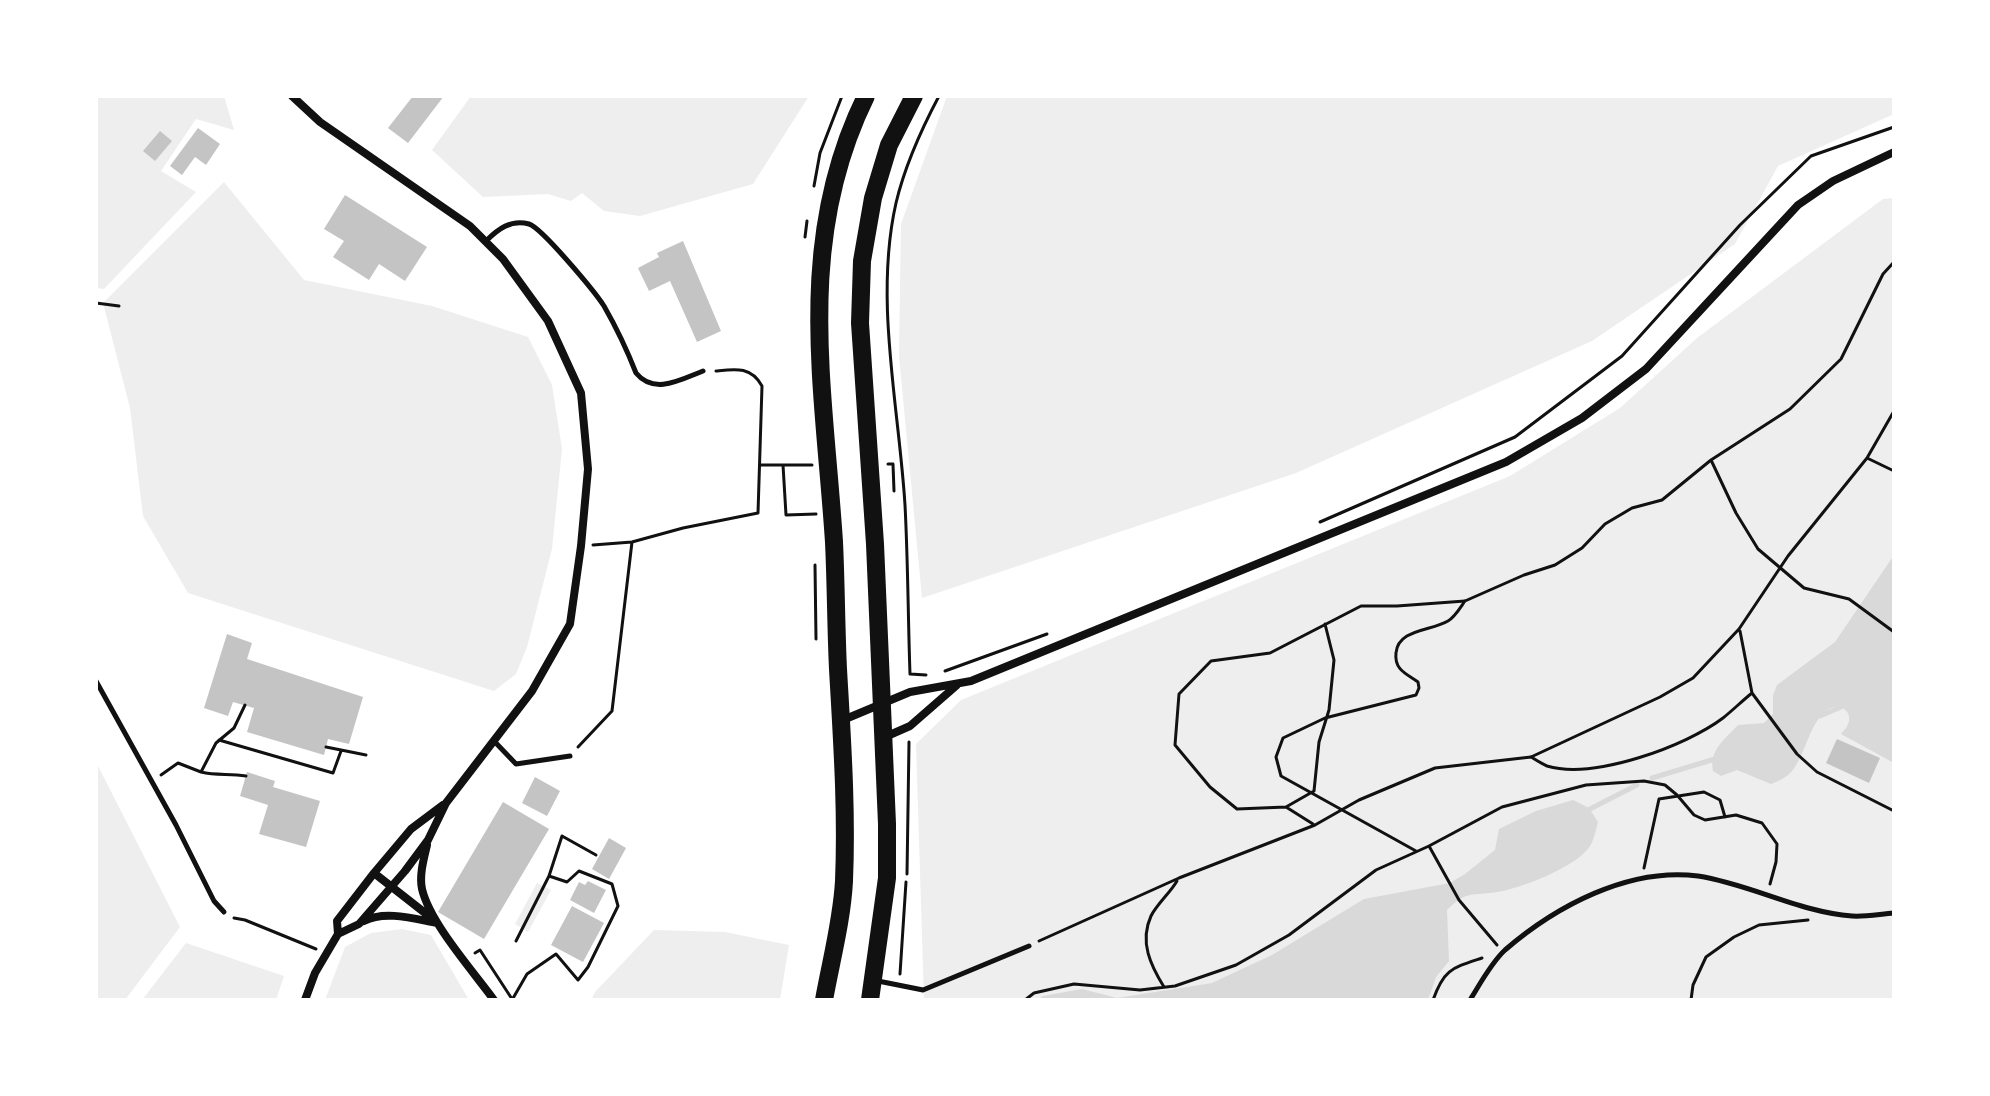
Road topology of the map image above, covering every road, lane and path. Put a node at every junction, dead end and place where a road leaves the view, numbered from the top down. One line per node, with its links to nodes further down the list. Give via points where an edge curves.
1 (292, 96): 7 (street, via 320,122)
2 (866, 96): 19 (main road, via 832,188 821,253 818,321)
3 (914, 96): 38 (main road, via 889,145 862,261 860,323)
4 (939, 96): 18 (path, via 907,165 890,246 891,377)
5 (1894, 127): 20 (path, via 1811,156 1740,225 1622,356 1515,437)
6 (1894, 152): 34 (street, via 1833,181 1798,205 1646,369 1582,418 1506,462)
7 (486, 241): 11 (lane, via 514,223 541,230 603,304 643,382 672,383); 22 (street, via 548,321 581,393 588,469)
8 (1894, 262): 14 (path, via 1841,359 1790,409)
9 (96, 303): 10 (path)
10 (119, 306)
11 (703, 371): 21 (path, via 746,371 762,386 758,513)
12 (1894, 411): 13 (path)
13 (1867, 458): 17 (path); 26 (path, via 1788,556)
14 (1711, 460): 24 (path, via 1662,500 1632,508 1605,524 1555,565); 28 (path, via 1758,549 1804,588 1849,599)
15 (893, 464): 18 (path, via 894,491)
16 (783, 465): 19 (path, via 786,515)
17 (1894, 471)
18 (903, 490): 31 (path)
19 (831, 512): 39 (main road)
20 (1318, 523)
21 (632, 542): 22 (path); 47 (path, via 612,711)
22 (581, 546): 43 (street, via 570,624 532,691)
23 (815, 561): 29 (path)
24 (1465, 601): 25 (path, via 1361,606); 55 (path, via 1450,620 1406,636 1396,649 1402,672 1418,682 1416,695 1325,718 1283,738 1276,757 1281,776)
25 (1325, 624): 54 (path, via 1334,660 1314,791); 54 (path, via 1270,653 1211,661 1179,694 1175,745 1210,787 1237,809)
26 (1739, 629): 36 (path); 48 (path, via 1693,678)
27 (1056, 630): 30 (path)
28 (1894, 632)
29 (816, 639)
30 (945, 671)
31 (910, 674): 32 (path); 35 (path)
32 (932, 676)
33 (96, 681): 51 (lane)
34 (958, 684): 35 (street); 40 (street)
35 (910, 692): 38 (street)
36 (1752, 693): 48 (path, via 1690,738 1610,765 1577,770 1547,766); 56 (path, via 1797,754 1817,772)
37 (245, 705): 42 (path, via 234,728)
38 (882, 705): 39 (street); 41 (main road)
39 (842, 720): 85 (main road, via 844,883)
40 (910, 726): 41 (street); 80 (path)
41 (885, 737): 79 (main road, via 887,878)
42 (219, 740): 45 (path, via 333,773); 49 (path)
43 (493, 741): 47 (lane, via 516,764); 53 (street)
44 (326, 747): 45 (path)
45 (341, 751): 46 (path)
46 (366, 755)
47 (570, 756)
48 (1531, 757): 55 (path, via 1435,768)
49 (201, 772): 50 (path); 51 (path, via 178,763)
50 (246, 776)
51 (152, 782): 69 (lane)
52 (1677, 795): 57 (path, via 1694,815 1705,820); 57 (path, via 1704,792 1720,800); 60 (path, via 1665,785 1644,781 1586,785 1502,807); 67 (path, via 1659,799)
53 (446, 803): 59 (street); 63 (street, via 411,829)
54 (1286, 807): 58 (path)
55 (1342, 809): 58 (path); 61 (path)
56 (1894, 811)
57 (1725, 817): 65 (path, via 1762,823 1770,832 1777,844)
58 (1315, 825): 66 (path)
59 (428, 840): 68 (street); 71 (street, via 421,887)
60 (1429, 846): 61 (path); 77 (path, via 1459,900)
61 (1417, 852): 81 (path, via 1376,870 1289,935 1236,965)
62 (596, 855): 64 (path, via 562,836)
63 (374, 873): 68 (street); 74 (street, via 337,921)
64 (549, 876): 75 (path); 84 (path, via 567,882 579,871 612,884 618,906 578,980 556,954 527,974)
65 (1772, 876)
66 (1179, 878): 76 (path); 81 (path, via 1151,916 1145,942)
67 (1642, 880): 70 (lane, via 1698,876 1852,916); 77 (lane, via 1599,890)
68 (392, 887): 71 (street); 72 (street)
69 (224, 912)
70 (1894, 913)
71 (438, 923): 72 (street, via 372,917); 78 (street)
72 (359, 924): 74 (street)
73 (1759, 925): 90 (path, via 1706,957)
74 (338, 934): 82 (street)
75 (516, 941)
76 (1029, 946): 80 (lane, via 923,990)
77 (1503, 952): 88 (path, via 1451,968); 89 (lane)
78 (465, 959): 83 (street); 84 (path, via 480,950)
79 (873, 980): 80 (lane); 86 (main road)
80 (899, 985)
81 (1164, 987): 87 (path, via 1074,984)
82 (305, 1000)
83 (494, 1000)
84 (512, 1000)
85 (824, 1000)
86 (870, 1000)
87 (1025, 1000)
88 (1433, 1000)
89 (1470, 1000)
90 (1691, 1000)

